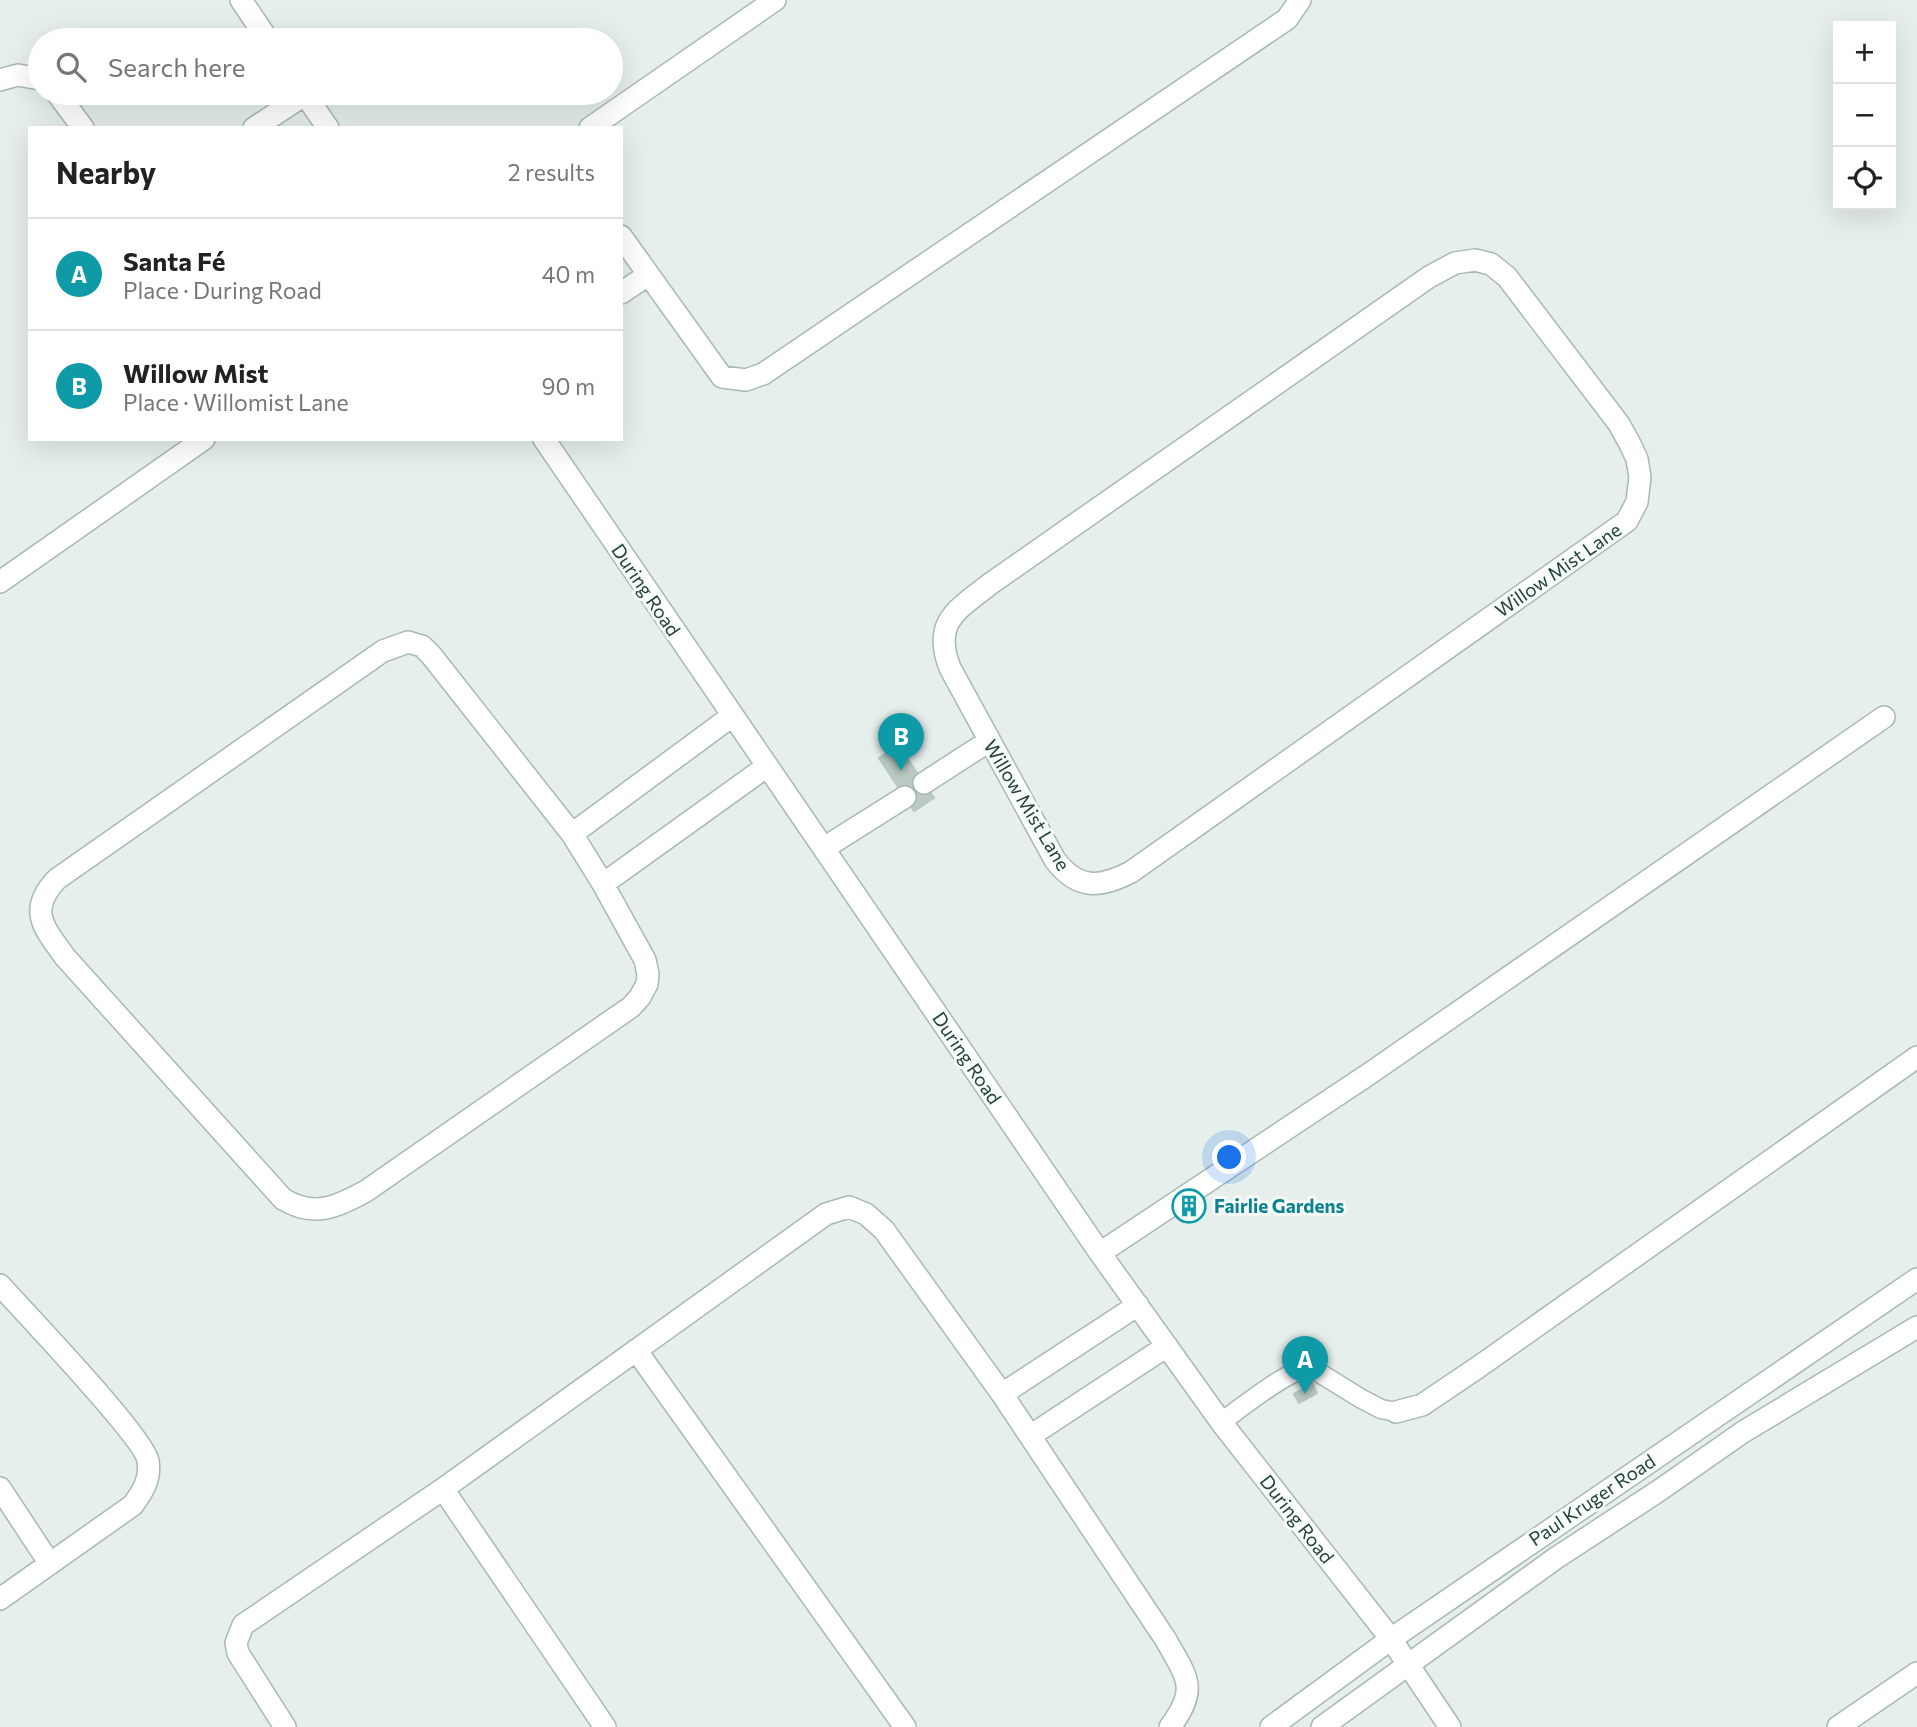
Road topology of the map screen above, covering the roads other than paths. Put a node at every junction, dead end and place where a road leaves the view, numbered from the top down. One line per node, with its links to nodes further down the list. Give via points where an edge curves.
1 (241, 0): 4 (street)
2 (775, 0): 13 (street)
3 (1300, 0): 15 (street, via 1287,19 763,374 746,380 722,377)
4 (260, 28)
5 (28, 77): 6 (street)
6 (0, 80)
7 (66, 105): 10 (street)
8 (288, 105): 11 (street)
9 (312, 105): 12 (street)
10 (82, 126)
11 (257, 126)
12 (327, 126)
13 (593, 126)
14 (623, 239): 15 (street)
15 (648, 275): 16 (street)
16 (623, 292)
17 (201, 441): 19 (street)
18 (545, 441): 20 (street, During Road)
19 (0, 582)
20 (732, 716): 23 (street, During Road); 26 (street)
21 (1884, 717): 30 (street, via 1380,1066)
22 (989, 741): 22 (street, Willow Mist Lane, via 943,650 942,638 960,608 1429,276 1455,263 1475,260 1491,264 1507,276 1619,424 1634,452 1640,477 1637,502 1627,520 1115,880 1079,881 1062,869); 24 (street)
23 (766, 767): 27 (street, During Road); 28 (street)
24 (924, 783)
25 (905, 797): 27 (street)
26 (572, 834): 28 (street); 28 (street, via 431,655 408,642 383,651 57,878 44,896 40,915 65,957 283,1199 311,1210 344,1203 366,1191 640,997 647,985 645,960)
27 (824, 848): 30 (street, During Road)
28 (603, 884)
29 (1917, 1057): 38 (street, via 1477,1368 1422,1405)
30 (1100, 1253): 33 (street, During Road)
31 (1917, 1279): 45 (street, Paul Kruger Road)
32 (0, 1285): 43 (street, via 128,1429 148,1458 149,1477 133,1505)
33 (1138, 1305): 35 (street, During Road); 37 (street)
34 (1917, 1327): 46 (street, Paul Kruger Road, via 1742,1432)
35 (1167, 1346): 39 (street, During Road); 40 (street)
36 (636, 1350): 37 (street, via 826,1214 849,1207 884,1230); 42 (street); 50 (street)
37 (1002, 1394): 40 (street)
38 (1395, 1412): 39 (lane, via 1307,1369 1283,1379)
39 (1221, 1422): 45 (street, During Road)
40 (1030, 1436): 51 (street, via 1182,1670 1189,1693)
41 (0, 1488): 43 (street)
42 (443, 1489): 48 (street, via 243,1625 236,1643 238,1653); 49 (street)
43 (50, 1564): 44 (street)
44 (0, 1599)
45 (1391, 1639): 46 (street, During Road); 52 (street, Paul Kruger Road)
46 (1408, 1663): 53 (street, Paul Kruger Road); 54 (street, During Road)
47 (1917, 1673): 55 (street)
48 (285, 1727)
49 (605, 1727)
50 (905, 1727)
51 (1170, 1727)
52 (1271, 1727)
53 (1322, 1727)
54 (1450, 1727)
55 (1838, 1727)

